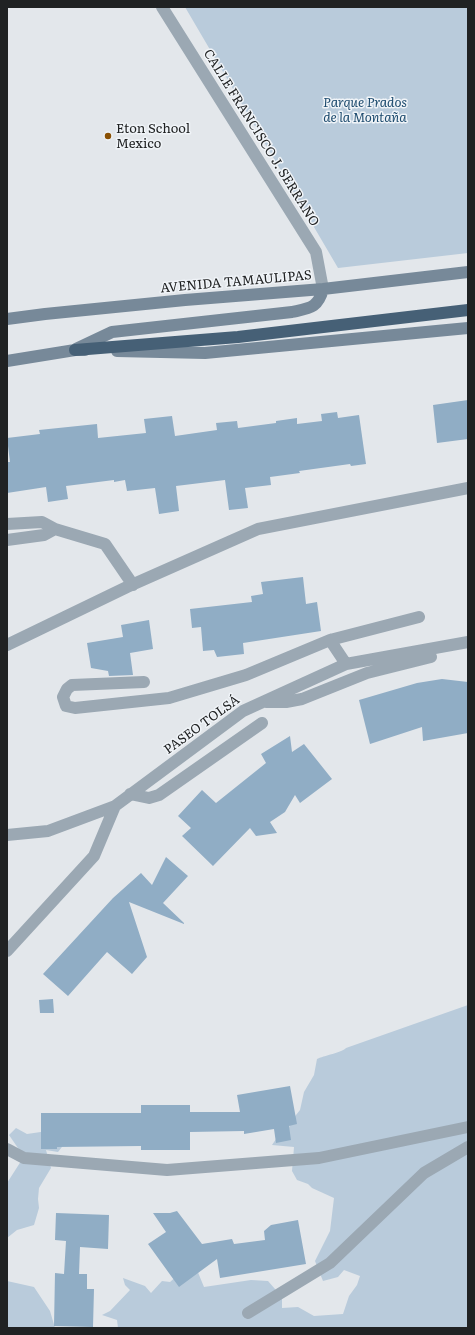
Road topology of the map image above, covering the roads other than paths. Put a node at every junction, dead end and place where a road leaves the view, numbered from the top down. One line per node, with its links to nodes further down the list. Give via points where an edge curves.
1 (162, 7): 3 (street, CALLE FRANCISCO J. SERRANO, via 316,252)
2 (468, 272): 3 (street, AVENIDA TAMAULIPAS)
3 (323, 289): 5 (street, AVENIDA TAMAULIPAS, via 185,300); 7 (street, via 320,300 310,308 112,332)
4 (468, 310): 7 (highway, via 238,337)
5 (7, 319)
6 (468, 328): 7 (street, via 205,353)
7 (75, 350): 8 (street)
8 (7, 361)
9 (468, 488): 13 (street, via 258,529)
10 (7, 524): 11 (street, via 42,522)
11 (55, 529): 12 (street, via 44,535); 13 (street, via 105,544)
12 (7, 540)
13 (133, 585): 17 (street)
14 (419, 616): 15 (street)
15 (330, 640): 21 (street); 22 (street, via 246,675 169,698 75,708 66,706 63,697 72,685)
16 (468, 642): 18 (street, PASEO TOLSÁ)
17 (7, 645)
18 (452, 645): 19 (street); 21 (street, PASEO TOLSÁ)
19 (468, 651)
20 (431, 657): 23 (street, via 367,673 302,699 286,702)
21 (346, 664): 23 (street, PASEO TOLSÁ)
22 (144, 682)
23 (263, 701): 25 (street, PASEO TOLSÁ, via 243,710)
24 (262, 723): 25 (street, via 159,795 149,798)
25 (130, 794): 26 (street, PASEO TOLSÁ)
26 (115, 806): 27 (street, PASEO TOLSÁ, via 48,831); 28 (street, via 94,856)
27 (7, 835)
28 (7, 951)
29 (465, 1126): 31 (street, via 319,1158 167,1170 24,1158)
30 (468, 1147): 32 (street, via 424,1173 330,1263)
31 (7, 1149)
32 (248, 1313)

